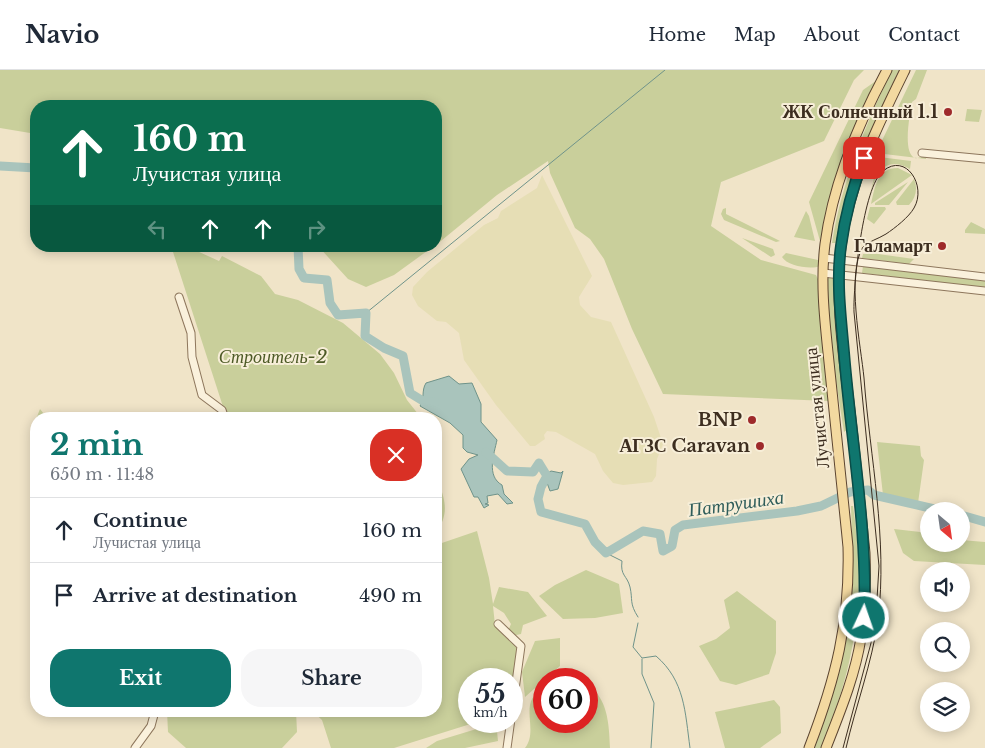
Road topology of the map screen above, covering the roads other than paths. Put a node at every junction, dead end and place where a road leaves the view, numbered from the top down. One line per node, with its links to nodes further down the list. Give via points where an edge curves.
1 (887, 70): 5 (main road, Лучистая улица, via 847,158 829,218)
2 (905, 70): 6 (main road, Лучистая улица, via 858,173)
3 (922, 152): 4 (street)
4 (985, 159)
5 (824, 258): 6 (street); 7 (main road, Лучистая улица)
6 (840, 259): 8 (main road, Лучистая улица); 9 (street)
7 (823, 273): 8 (street); 17 (main road, Лучистая улица, via 849,572 845,625 832,685)
8 (839, 274): 10 (street); 18 (main road, Лучистая улица, via 865,570 862,638)
9 (985, 277)
10 (985, 291)
11 (179, 298): 12 (street, via 191,333 192,357 202,395)
12 (222, 412)
13 (498, 624): 16 (street, via 521,646)
14 (154, 717): 15 (street)
15 (135, 748)
16 (507, 748)
17 (809, 748)
18 (826, 748)

